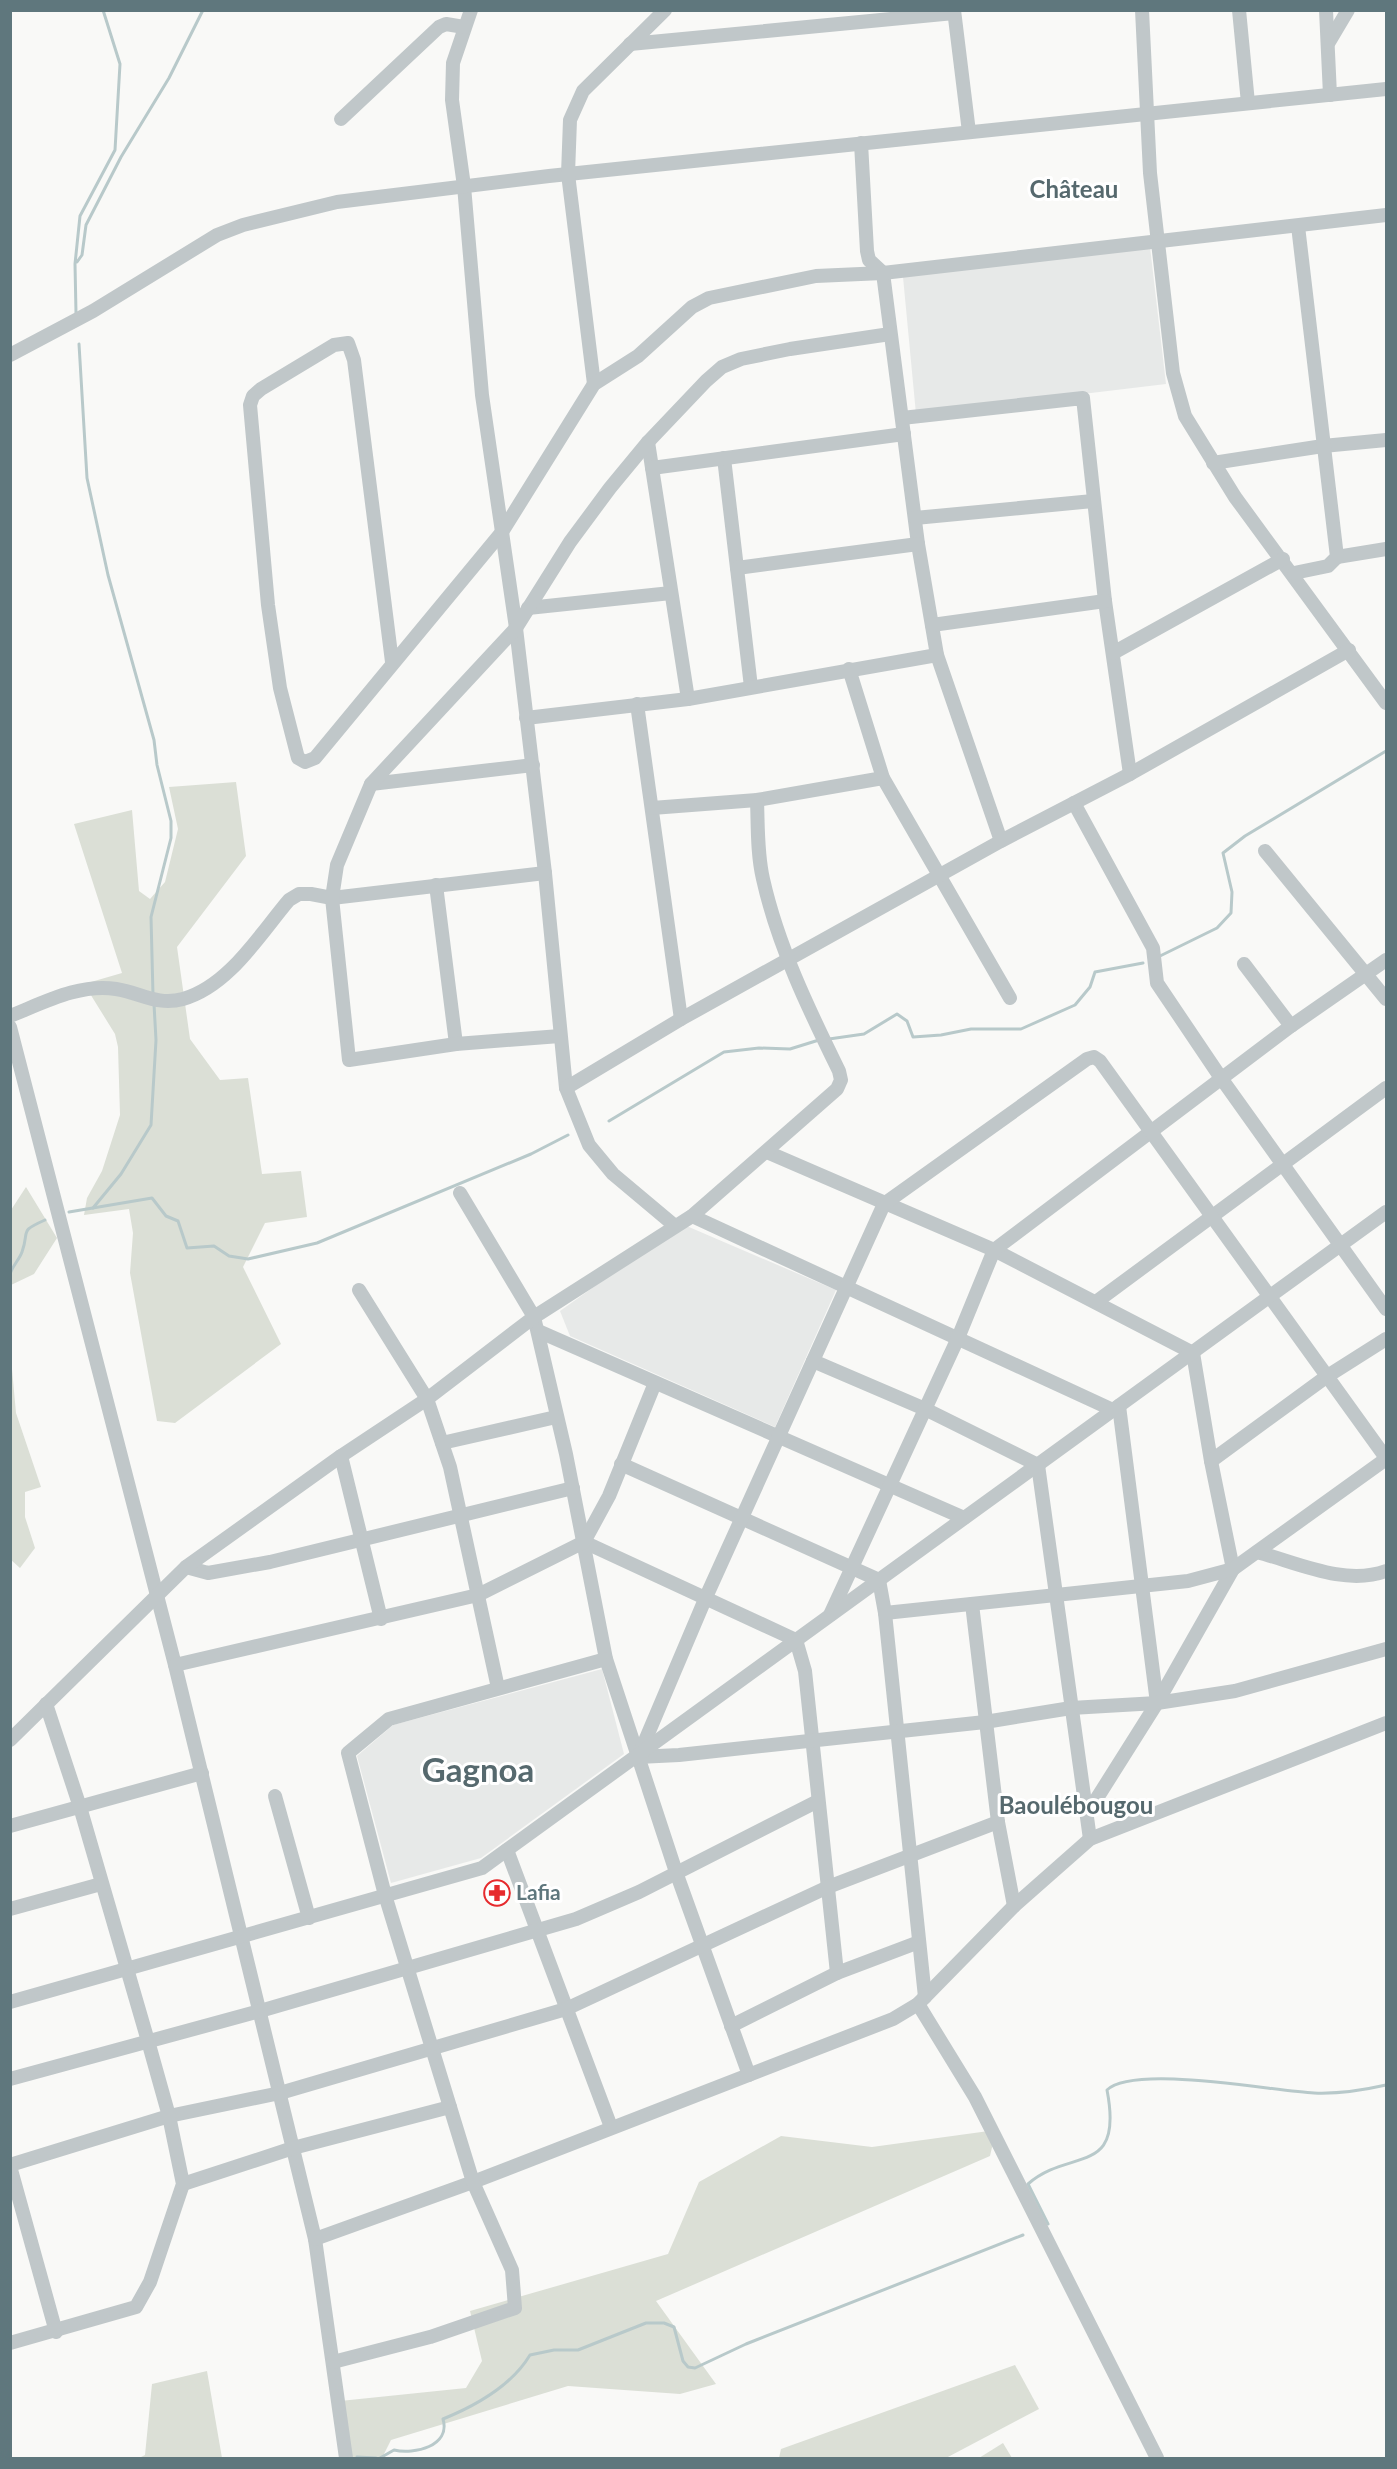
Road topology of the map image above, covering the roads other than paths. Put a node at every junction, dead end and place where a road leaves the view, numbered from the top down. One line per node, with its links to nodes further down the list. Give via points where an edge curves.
1 (471, 10): 8 (street)
2 (665, 10): 10 (street)
3 (1142, 10): 14 (street)
4 (1239, 10): 13 (street)
5 (1326, 10): 9 (street)
6 (1348, 10): 9 (street)
7 (954, 12): 10 (street); 16 (street)
8 (464, 27): 15 (street, via 439,27); 19 (street, via 453,63 452,100)
9 (1329, 42): 12 (street)
10 (630, 44): 18 (street, via 575,103 570,120)
11 (1386, 89): 12 (street)
12 (1330, 95): 13 (street)
13 (1248, 103): 14 (street)
14 (1146, 113): 16 (street); 22 (street)
15 (341, 119)
16 (969, 132): 17 (street)
17 (861, 143): 18 (street); 23 (street, via 867,251 874,267)
18 (568, 174): 19 (street); 26 (street)
19 (464, 186): 25 (street, via 337,202 243,225 217,235 93,311); 37 (street, via 482,395)
20 (1386, 215): 21 (street)
21 (1298, 226): 22 (street); 31 (street)
22 (1158, 243): 23 (street); 33 (street, via 1178,395 1185,416)
23 (883, 273): 24 (street); 26 (street, via 816,276 709,298 692,307 638,356)
24 (890, 333): 27 (street); 30 (street, via 767,352 722,367)
25 (10, 356)
26 (594, 384): 37 (street)
27 (902, 418): 28 (street); 35 (street, via 1083,398)
28 (904, 434): 32 (street); 36 (street)
29 (1386, 440): 31 (street)
30 (648, 442): 34 (street); 46 (street, via 570,542)
31 (1323, 446): 33 (street); 40 (street)
32 (724, 458): 34 (street); 42 (street)
33 (1213, 463): 41 (street)
34 (652, 468): 44 (street)
35 (1093, 501): 36 (street); 45 (street)
36 (915, 518): 38 (street)
37 (502, 532): 48 (street); 52 (street)
38 (918, 544): 42 (street); 47 (street)
39 (1386, 549): 40 (street)
40 (1337, 557): 43 (street, via 1328,566)
41 (1283, 559): 43 (street); 50 (street)
42 (737, 568): 54 (street)
43 (1294, 573): 49 (street)
44 (671, 594): 46 (street); 55 (street)
45 (1105, 601): 47 (street); 50 (street)
46 (528, 608): 48 (street)
47 (932, 625): 51 (street)
48 (516, 628): 58 (street); 62 (street)
49 (1349, 650): 56 (street); 60 (street)
50 (1113, 653): 60 (street)
51 (937, 655): 53 (street); 66 (street)
52 (392, 662): 52 (street, via 354,360 348,343 334,345 261,389 250,405 268,605 280,688 298,758 305,762 315,758)
53 (849, 669): 54 (street); 61 (street)
54 (751, 687): 55 (street)
55 (688, 699): 57 (street)
56 (1386, 703)
57 (637, 704): 58 (street); 65 (street)
58 (526, 718): 59 (street)
59 (533, 765): 62 (street); 68 (street)
60 (1130, 774): 64 (street)
61 (883, 778): 63 (street); 69 (street)
62 (371, 784): 71 (street, via 337,865)
63 (757, 800): 65 (street); 73 (street, via 762,877)
64 (1074, 803): 66 (street); 84 (street, via 1153,948 1157,983)
65 (652, 808): 79 (street)
66 (1001, 841): 69 (street)
67 (1265, 851): 75 (street)
68 (546, 873): 70 (street); 82 (street)
69 (940, 877): 73 (street); 76 (street)
70 (436, 885): 71 (street); 83 (street)
71 (332, 898): 78 (street, via 299,894 290,900 231,968 184,999 154,1002 114,988 52,999); 83 (street, via 349,1060)
72 (1386, 960): 75 (street)
73 (788, 961): 79 (street); 88 (street, via 841,1080 837,1089)
74 (1244, 964): 80 (street)
75 (1368, 973): 77 (street); 80 (street)
76 (1010, 998)
77 (1386, 999)
78 (10, 1016)
79 (681, 1019): 85 (street)
80 (1292, 1026): 84 (street)
81 (10, 1027): 137 (street)
82 (561, 1036): 83 (street); 85 (street)
83 (456, 1044)
84 (1221, 1078): 87 (street); 89 (street)
85 (566, 1088): 95 (street, via 589,1144 614,1174)
86 (1386, 1088): 89 (street)
87 (1151, 1130): 91 (street, via 1100,1061 1095,1057 1087,1059); 94 (street); 97 (street)
88 (767, 1152): 91 (street); 93 (street)
89 (1283, 1164): 94 (street); 96 (street)
90 (460, 1193): 103 (street)
91 (884, 1204): 97 (street); 98 (street)
92 (1386, 1212): 96 (street)
93 (692, 1216): 95 (street); 98 (street)
94 (1212, 1216): 100 (street); 101 (street)
95 (675, 1226): 103 (street)
96 (1342, 1245): 100 (street); 102 (street)
97 (994, 1250): 101 (street); 105 (street)
98 (846, 1287): 105 (street); 108 (street)
99 (359, 1290): 111 (street)
100 (1270, 1296): 107 (street); 109 (street)
101 (1096, 1302): 107 (street)
102 (1386, 1309)
103 (534, 1317): 104 (street); 111 (street)
104 (538, 1331): 110 (street); 114 (street)
105 (958, 1338): 112 (street); 113 (street)
106 (1386, 1339): 109 (street)
107 (1193, 1353): 112 (street); 119 (street)
108 (813, 1361): 113 (street); 115 (street)
109 (1326, 1377): 118 (street); 119 (street)
110 (655, 1383): 115 (street); 120 (street)
111 (427, 1399): 116 (street); 117 (street)
112 (1116, 1408): 121 (street); 135 (street)
113 (925, 1409): 121 (street); 122 (street)
114 (556, 1417): 116 (street); 123 (street)
115 (778, 1438): 122 (street); 126 (street)
116 (442, 1443): 124 (street)
117 (341, 1456): 127 (street); 130 (street)
118 (1386, 1458): 129 (street)
119 (1211, 1461): 132 (street)
120 (621, 1464): 126 (street); 128 (street)
121 (1038, 1465): 125 (street); 138 (street)
122 (889, 1487): 125 (street); 131 (street)
123 (573, 1488): 124 (street); 128 (street)
124 (460, 1516): 127 (street); 136 (street)
125 (964, 1518): 134 (street)
126 (741, 1520): 131 (street); 139 (street)
127 (362, 1539): 130 (street, via 208,1573); 143 (street)
128 (584, 1542): 136 (street); 139 (street); 146 (street)
129 (1257, 1552): 132 (street); 133 (street, via 1343,1576)
130 (186, 1567): 137 (street)
131 (852, 1568): 134 (street); 142 (street)
132 (1233, 1569): 135 (street, via 1188,1581); 149 (street)
133 (1386, 1571)
134 (879, 1580): 141 (street); 142 (street)
135 (1141, 1586): 138 (street); 149 (street)
136 (478, 1595): 143 (street); 148 (street)
137 (158, 1596): 147 (street); 150 (street)
138 (1055, 1596): 140 (street); 151 (street)
139 (706, 1597): 144 (street); 157 (street)
140 (972, 1604): 141 (street); 152 (street)
141 (885, 1613): 154 (street)
142 (830, 1616): 144 (street)
143 (381, 1619): 147 (street)
144 (796, 1640): 156 (street, via 805,1671); 157 (street)
145 (1386, 1649): 149 (street, via 1235,1691)
146 (606, 1659): 148 (street); 157 (street)
147 (175, 1665): 158 (street)
148 (498, 1688): 171 (street, via 390,1719 348,1753)
149 (1156, 1703): 151 (street); 162 (street)
150 (46, 1704): 155 (street); 161 (street)
151 (1071, 1708): 152 (street); 162 (street)
152 (986, 1722): 154 (street); 163 (street)
153 (1386, 1723): 165 (street)
154 (896, 1732): 156 (street); 167 (street)
155 (10, 1740)
156 (811, 1742): 157 (street); 160 (street)
157 (638, 1757): 166 (street); 168 (street)
158 (202, 1773): 161 (street); 176 (street)
159 (274, 1796): 174 (street)
160 (818, 1801): 168 (street); 170 (street)
161 (80, 1807): 164 (street); 169 (street)
162 (1087, 1814): 165 (street)
163 (998, 1822): 167 (street); 172 (street)
164 (10, 1826)
165 (1090, 1839): 172 (street)
166 (507, 1850): 171 (street, via 482,1868); 175 (street)
167 (910, 1858): 170 (street); 177 (street)
168 (675, 1872): 175 (street, via 598,1911); 178 (street)
169 (101, 1884): 173 (street); 180 (street)
170 (828, 1887): 178 (street); 181 (street)
171 (385, 1895): 174 (street); 179 (street)
172 (1014, 1906): 182 (street)
173 (10, 1910)
174 (309, 1918): 176 (street)
175 (538, 1931): 179 (street); 184 (street)
176 (242, 1935): 180 (street); 185 (street)
177 (919, 1941): 181 (street); 182 (street)
178 (702, 1946): 184 (street); 186 (street)
179 (407, 1967): 185 (street); 188 (street)
180 (126, 1970): 183 (street); 187 (street)
181 (837, 1973): 186 (street)
182 (921, 2001): 189 (street, via 893,2019); 204 (street, via 975,2097)
183 (10, 2002)
184 (566, 2009): 188 (street); 194 (street)
185 (260, 2011): 187 (street); 191 (street)
186 (731, 2026): 189 (street)
187 (148, 2041): 190 (street); 193 (street)
188 (432, 2049): 191 (street); 192 (street)
189 (749, 2075): 194 (street)
190 (10, 2079)
191 (280, 2093): 193 (street); 195 (street)
192 (450, 2107): 195 (street); 197 (street)
193 (169, 2116): 196 (street); 198 (street)
194 (611, 2127): 197 (street)
195 (293, 2148): 198 (street); 199 (street)
196 (10, 2166): 200 (street)
197 (473, 2182): 199 (street); 202 (street, via 512,2270 515,2308 430,2337)
198 (183, 2184): 200 (street, via 150,2282 136,2307)
199 (315, 2239): 202 (street)
200 (56, 2332): 201 (street)
201 (10, 2343)
202 (333, 2362): 203 (street)
203 (346, 2458)
204 (1157, 2458)

